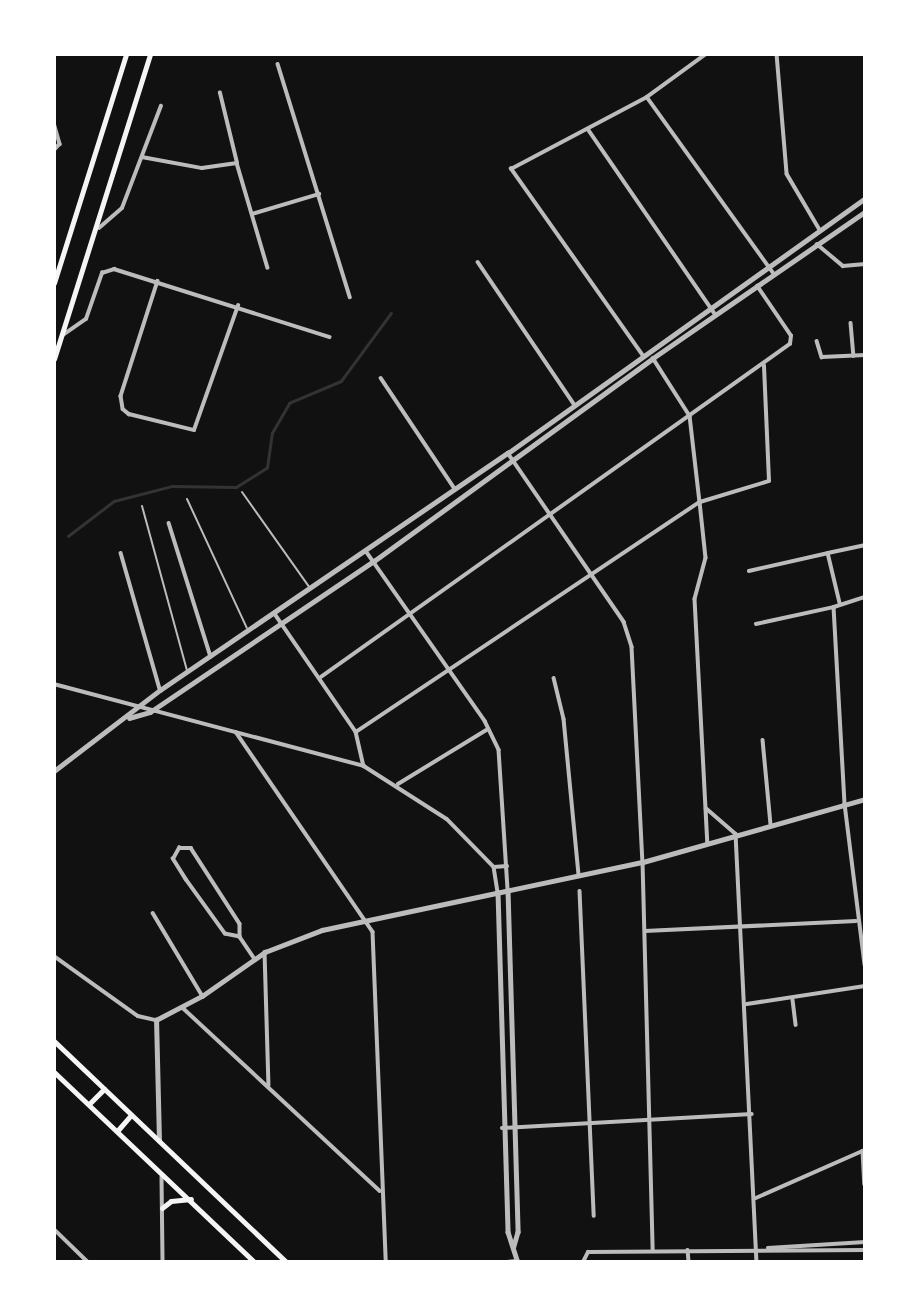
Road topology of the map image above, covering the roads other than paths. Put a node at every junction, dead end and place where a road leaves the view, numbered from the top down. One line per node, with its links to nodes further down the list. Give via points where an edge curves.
1 (126, 54): 27 (main road)
2 (150, 54): 18 (main road)
3 (706, 54): 7 (street)
4 (777, 54): 19 (street, via 787,174)
5 (278, 64): 14 (street)
6 (220, 93): 13 (street)
7 (647, 97): 10 (street); 23 (street)
8 (161, 106): 12 (street)
9 (54, 123): 11 (street, via 60,144)
10 (587, 129): 31 (street); 38 (street, via 511,169)
11 (54, 151)
12 (142, 157): 13 (street, via 202,168); 18 (street, via 122,208)
13 (237, 163): 17 (street)
14 (319, 194): 17 (street); 29 (street)
15 (865, 198): 19 (street)
16 (865, 212): 20 (street)
17 (252, 214): 24 (street)
18 (99, 228): 34 (main road)
19 (820, 230): 23 (street)
20 (817, 244): 22 (street, via 843,266); 25 (street)
21 (478, 262): 44 (street)
22 (865, 264)
23 (767, 265): 25 (street); 31 (street)
24 (268, 268)
25 (774, 274): 28 (street)
26 (158, 281): 30 (street); 30 (street, via 121,396 129,414 194,430); 34 (street, via 107,270 86,318)
27 (54, 283)
28 (757, 286): 32 (street); 42 (street, via 792,340)
29 (350, 297)
30 (238, 306): 35 (street)
31 (710, 307): 32 (street); 38 (street)
32 (716, 315): 40 (street)
33 (851, 323): 39 (street)
34 (62, 336): 41 (main road)
35 (330, 337)
36 (817, 341): 39 (street, via 822,357)
37 (865, 355): 39 (street)
38 (643, 356): 44 (street)
39 (854, 356)
40 (653, 358): 45 (street); 46 (street)
41 (54, 359)
42 (764, 366): 46 (street); 52 (street, via 771,478)
43 (382, 379): 49 (street)
44 (574, 403): 45 (street); 47 (street)
45 (580, 412): 48 (street)
46 (690, 416): 52 (street); 54 (street)
47 (508, 453): 48 (street); 49 (street)
48 (513, 461): 54 (street); 60 (street)
49 (455, 489): 57 (street)
50 (242, 492): 63 (lane)
51 (187, 499): 71 (lane)
52 (700, 502): 62 (street); 91 (street, via 705,558 695,599)
53 (142, 506): 74 (lane)
54 (550, 517): 62 (street); 68 (street)
55 (169, 523): 72 (street)
56 (865, 545): 59 (street)
57 (366, 551): 60 (street); 63 (street)
58 (121, 553): 78 (street)
59 (828, 553): 61 (street); 65 (street)
60 (374, 561): 68 (street); 69 (street)
61 (749, 571)
62 (591, 574): 73 (street); 95 (street, via 624,622 632,647)
63 (311, 589): 67 (street)
64 (865, 597): 65 (street)
65 (840, 603): 66 (street)
66 (834, 607): 70 (street); 90 (street)
67 (275, 614): 69 (street); 71 (street)
68 (412, 614): 73 (street); 75 (street)
69 (282, 624): 75 (street); 80 (street)
70 (756, 624)
71 (249, 632): 72 (street)
72 (211, 657): 74 (street)
73 (448, 669): 82 (street); 84 (street)
74 (188, 673): 78 (street)
75 (321, 677): 84 (street)
76 (554, 678): 98 (street, via 565,719)
77 (54, 684): 79 (street)
78 (160, 690): 79 (street)
79 (137, 707): 80 (street); 81 (street)
80 (150, 712): 81 (street); 83 (street)
81 (129, 718): 87 (street)
82 (488, 729): 88 (street); 96 (street, via 499,750)
83 (236, 732): 86 (street); 103 (street)
84 (356, 732): 86 (street)
85 (764, 740): 92 (street)
86 (364, 766): 88 (street)
87 (54, 771)
88 (397, 785): 97 (street, via 447,819)
89 (865, 799): 90 (street)
90 (845, 804): 92 (street); 104 (street)
91 (705, 808): 93 (street); 94 (street)
92 (771, 824): 93 (street)
93 (736, 834): 94 (street); 105 (street)
94 (708, 843): 95 (street)
95 (643, 862): 98 (street); 106 (street)
96 (507, 866): 97 (street); 99 (street)
97 (494, 867): 101 (street)
98 (579, 875): 99 (street)
99 (508, 890): 101 (street); 128 (street)
100 (580, 891): 127 (street)
101 (498, 892): 103 (street); 129 (street)
102 (153, 913): 113 (street)
103 (367, 919): 108 (street); 135 (street, via 373,932)
104 (856, 921): 105 (street); 111 (street)
105 (742, 928): 106 (street); 115 (street)
106 (645, 931): 126 (street)
107 (240, 937): 107 (street, via 225,934 186,880 173,859 179,848 191,848 240,924); 110 (street)
108 (265, 951): 110 (street); 121 (street)
109 (54, 956): 117 (street, via 138,1016)
110 (255, 959): 113 (street)
111 (865, 965)
112 (865, 986): 114 (street)
113 (202, 996): 116 (street)
114 (793, 1000): 115 (street); 118 (street)
115 (747, 1004): 124 (street)
116 (182, 1007): 117 (street); 121 (street)
117 (156, 1020): 131 (street)
118 (796, 1025)
119 (54, 1041): 122 (main road)
120 (54, 1072): 123 (main road)
121 (269, 1085): 135 (street)
122 (104, 1089): 123 (main road); 125 (main road)
123 (90, 1103): 130 (main road)
124 (752, 1114): 126 (street); 136 (street)
125 (131, 1115): 130 (main road); 131 (main road)
126 (652, 1119): 127 (street); 145 (street)
127 (588, 1123): 128 (street); 139 (street)
128 (514, 1127): 129 (street); 142 (street, via 518,1232)
129 (502, 1128): 142 (street, via 508,1232)
130 (118, 1130): 133 (main road)
131 (159, 1142): 153 (main road)
132 (864, 1151): 134 (street); 136 (street)
133 (162, 1171): 137 (main road); 138 (street)
134 (865, 1184)
135 (382, 1193): 154 (street)
136 (756, 1198): 143 (street)
137 (191, 1199): 138 (main road, via 171,1201); 152 (main road)
138 (162, 1208): 151 (street)
139 (594, 1216)
140 (54, 1229): 150 (street)
141 (865, 1242): 144 (street)
142 (514, 1247): 149 (street)
143 (757, 1248): 144 (street); 146 (street); 157 (street)
144 (766, 1248): 147 (street)
145 (653, 1250): 146 (street); 148 (street, via 587,1252)
146 (688, 1250): 156 (street)
147 (865, 1250)
148 (583, 1259)
149 (518, 1261): 155 (street)
150 (88, 1262)
151 (163, 1262)
152 (254, 1262)
153 (286, 1262)
154 (386, 1262)
155 (507, 1262)
156 (689, 1262)
157 (757, 1262)

